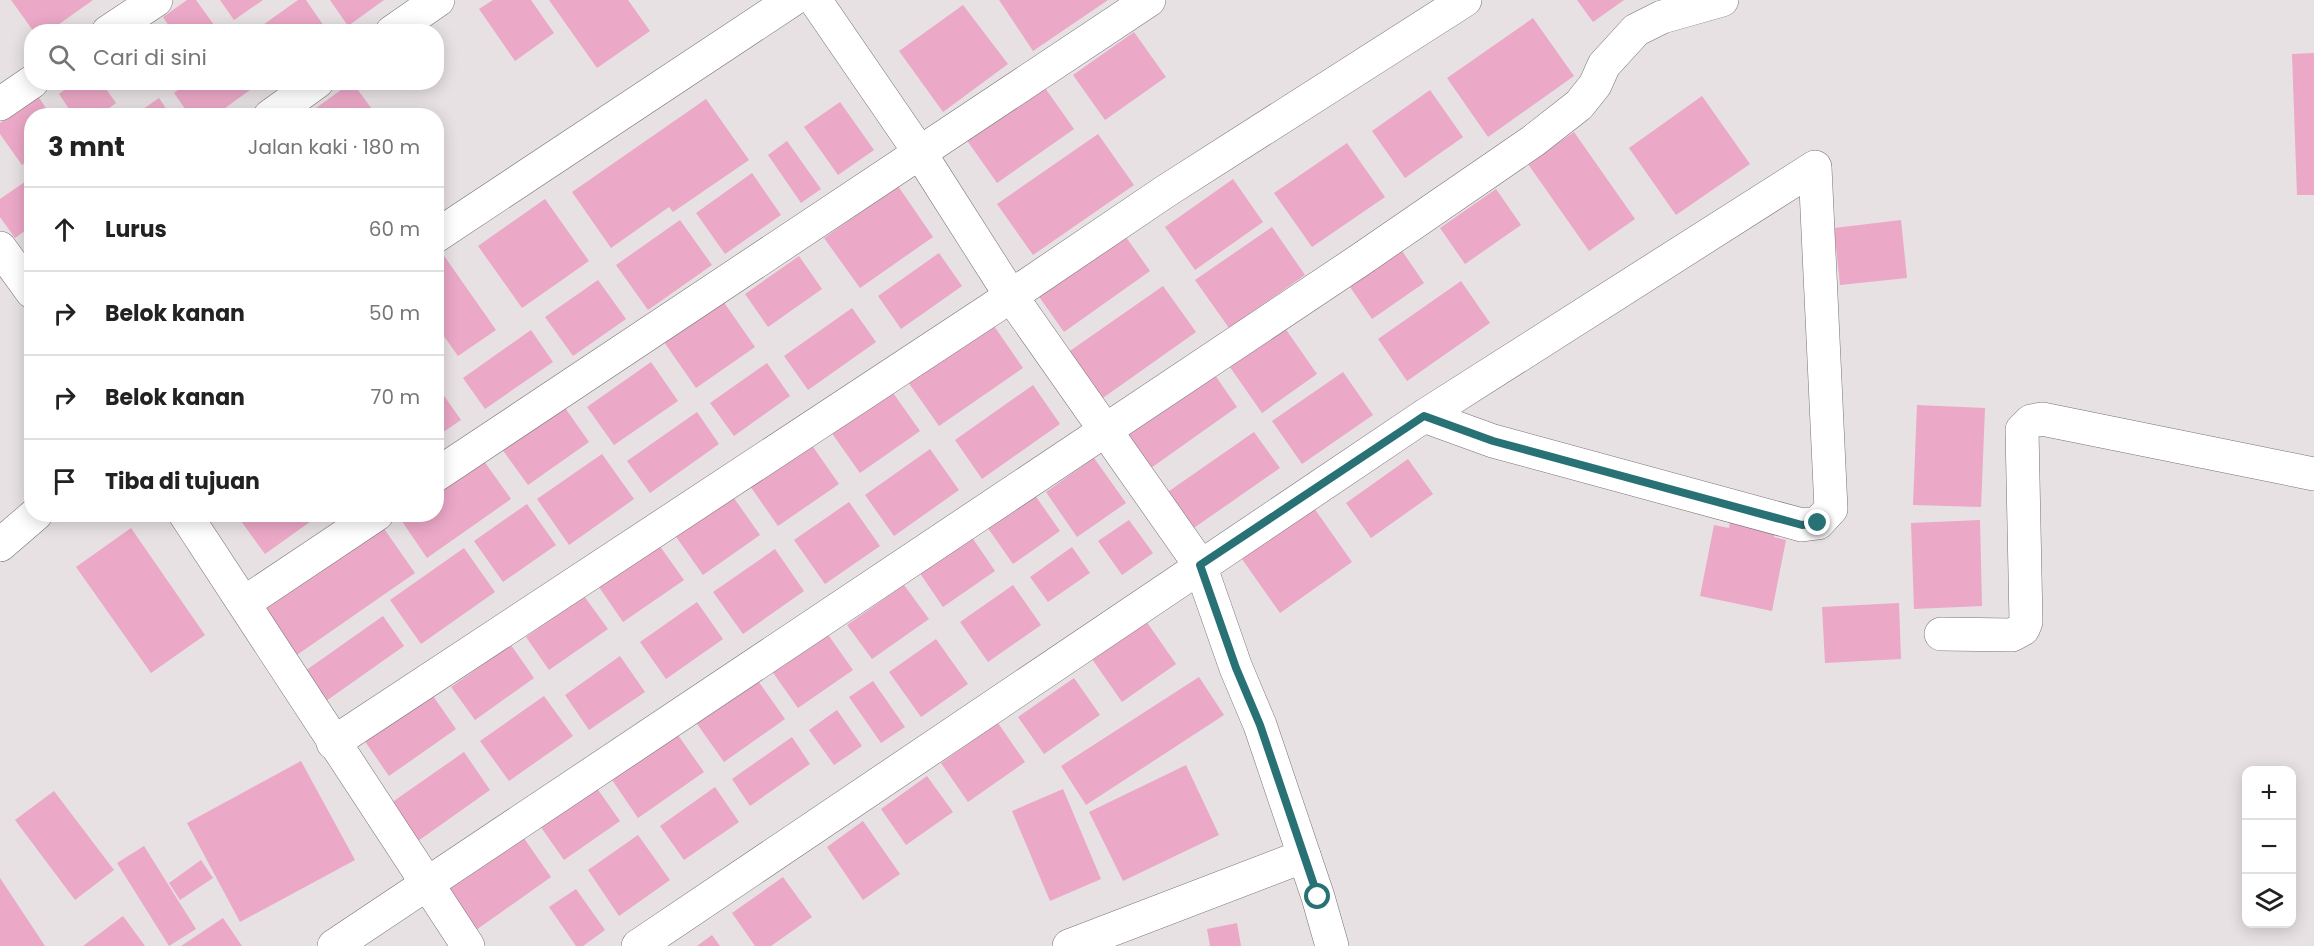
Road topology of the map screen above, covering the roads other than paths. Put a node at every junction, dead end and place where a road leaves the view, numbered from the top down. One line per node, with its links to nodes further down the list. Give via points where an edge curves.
1 (156, 0): 8 (street)
2 (438, 0): 9 (street)
3 (792, 0): 15 (street)
4 (815, 0): 14 (street)
5 (1149, 0): 14 (street)
6 (1465, 0): 18 (street, via 1166,191)
7 (1722, 0): 20 (street, via 1662,17 1636,30 1604,65 1595,86 1579,105 1533,141)
8 (120, 24)
9 (404, 24)
10 (24, 88): 12 (street)
11 (306, 90): 13 (street)
12 (0, 104)
13 (281, 108)
14 (920, 153): 18 (street); 21 (street)
15 (444, 231)
16 (0, 248): 17 (street)
17 (24, 278)
18 (1011, 296): 20 (street); 30 (street)
19 (1424, 416): 19 (street, via 1444,403 1815,167 1831,509 1818,523 1790,522 1493,441); 27 (street)
20 (1105, 430): 27 (street); 32 (street)
21 (444, 470)
22 (2314, 474): 29 (street, via 2042,419 2031,421 2022,430 2026,622 2023,629 2012,635)
23 (27, 522): 26 (street)
24 (190, 522): 28 (street)
25 (365, 522): 28 (street)
26 (0, 545)
27 (1200, 565): 31 (street); 35 (street)
28 (244, 603): 30 (street)
29 (1941, 634)
30 (333, 743): 32 (street)
31 (1304, 856): 36 (street); 37 (street)
32 (426, 883): 33 (street); 34 (street)
33 (334, 946)
34 (468, 946)
35 (638, 946)
36 (1069, 946)
37 (1332, 946)

